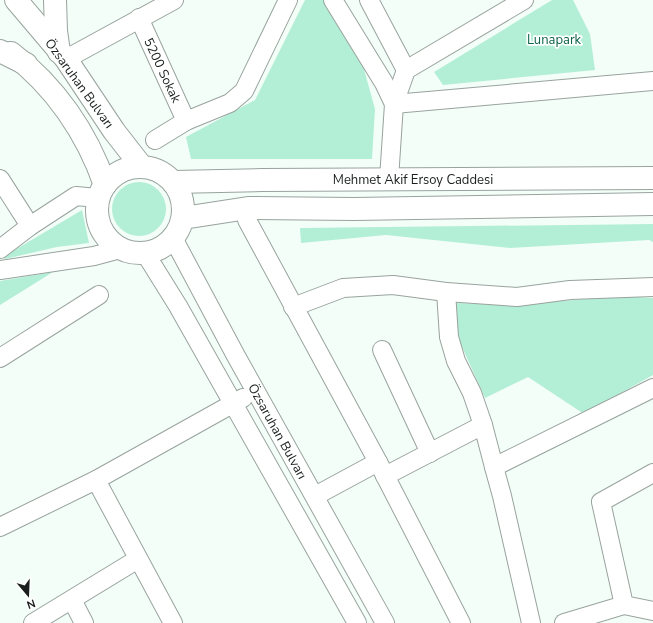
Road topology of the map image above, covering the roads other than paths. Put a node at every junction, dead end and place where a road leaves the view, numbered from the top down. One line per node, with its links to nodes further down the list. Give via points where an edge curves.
1 (16, 0): 11 (main road, Özsaruhan Bulvarı)
2 (55, 0): 11 (main road, via 56,31)
3 (174, 0): 8 (street)
4 (288, 0): 16 (street, via 244,91 230,102)
5 (333, 0): 15 (street)
6 (369, 0): 13 (street)
7 (524, 0): 13 (street)
8 (139, 18): 11 (street); 16 (street, 5200 Sokak)
9 (0, 45): 12 (main road, Özsaruhan Bulvarı)
10 (0, 51): 12 (main road)
11 (62, 56): 18 (main road, Özsaruhan Bulvarı)
12 (26, 64): 23 (main road, Özsaruhan Bulvarı, via 47,84 80,128 92,152)
13 (406, 70): 15 (street)
14 (653, 81): 15 (street)
15 (394, 104): 21 (street)
16 (186, 121): 17 (street)
17 (156, 140)
18 (142, 167): 22 (main road, via 164,174); 23 (main road, via 120,172)
19 (653, 178): 21 (main road, Mehmet Akif Ersoy Caddesi)
20 (0, 179): 27 (street)
21 (389, 180): 22 (main road, Mehmet Akif Ersoy Caddesi)
22 (174, 182): 25 (main road, via 183,205)
23 (101, 191): 27 (street, via 76,196); 30 (main road, via 98,219 102,231 110,242)
24 (653, 204): 25 (main road, via 354,209 248,208)
25 (183, 218): 28 (main road)
26 (247, 220): 36 (street)
27 (30, 226): 29 (street)
28 (173, 238): 31 (main road, via 156,250); 40 (street, Özsaruhan Bulvarı)
29 (0, 249)
30 (120, 249): 31 (main road, via 132,253); 32 (street, via 94,256)
31 (145, 253): 41 (street, Özsaruhan Bulvarı)
32 (0, 270)
33 (653, 287): 34 (street, via 570,290 517,297)
34 (446, 292): 36 (street, via 393,285 343,288); 42 (street, via 449,337 456,361 472,393)
35 (99, 295): 38 (street)
36 (293, 307): 45 (street)
37 (382, 350): 43 (street)
38 (0, 358)
39 (653, 388): 44 (street)
40 (257, 392): 41 (street); 48 (street, Özsaruhan Bulvarı)
41 (233, 402): 47 (street); 57 (street, Özsaruhan Bulvarı)
42 (483, 425): 43 (street); 44 (street)
43 (430, 454): 45 (street)
44 (494, 467): 60 (street)
45 (382, 469): 48 (street); 59 (street)
46 (653, 473): 52 (street, via 601,502)
47 (96, 480): 49 (street); 50 (street)
48 (315, 496): 58 (street, Özsaruhan Bulvarı)
49 (0, 527)
50 (138, 559): 51 (street); 56 (street)
51 (72, 600): 54 (street); 55 (street)
52 (624, 605): 53 (street); 61 (street)
53 (653, 611)
54 (33, 623)
55 (84, 623)
56 (173, 623)
57 (357, 623)
58 (385, 623)
59 (461, 623)
60 (531, 623)
61 (564, 623)

